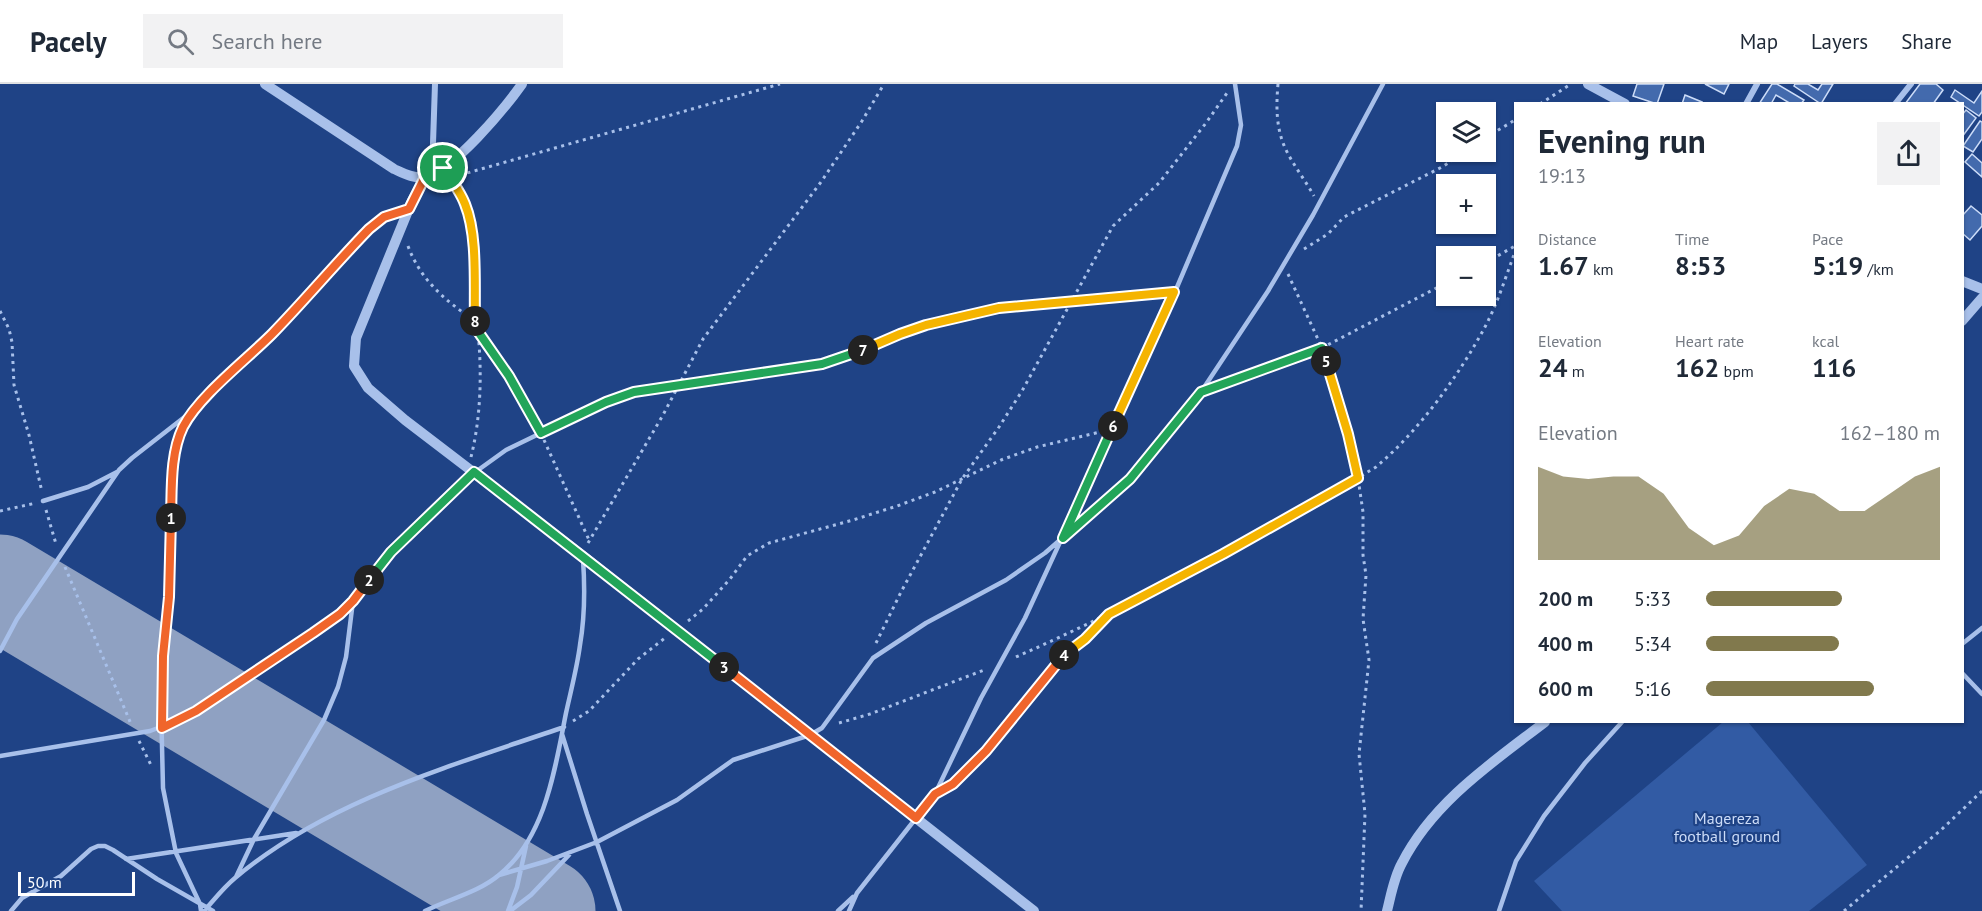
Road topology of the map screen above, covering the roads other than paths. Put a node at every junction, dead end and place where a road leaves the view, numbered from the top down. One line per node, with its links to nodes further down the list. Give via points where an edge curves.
1 (265, 84): 13 (street, via 394,169 411,176)
2 (435, 84): 13 (street)
3 (522, 84): 13 (street, via 471,142 443,168)
4 (1383, 84): 24 (lane, via 1290,254 1201,392 1130,479)
5 (1588, 84): 9 (street)
6 (1756, 84): 11 (street)
7 (1911, 84): 12 (street)
8 (1233, 85): 24 (lane, via 1241,125 1237,146)
9 (1608, 89): 10 (street)
10 (1623, 102)
11 (1747, 102)
12 (1897, 102)
13 (429, 175): 14 (street)
14 (409, 209): 19 (lane, via 384,217 369,229); 22 (street, via 356,338 354,366 368,388)
15 (1964, 282): 16 (street)
16 (1982, 289)
17 (1982, 298): 18 (street)
18 (1964, 319)
19 (196, 409): 21 (lane); 35 (lane, via 184,425 174,459)
20 (541, 433): 22 (lane)
21 (119, 470): 23 (lane, via 88,487); 29 (lane)
22 (471, 470): 25 (street); 26 (lane, via 391,552)
23 (43, 501)
24 (1063, 538): 37 (lane, via 1006,580 873,658 822,728); 39 (lane, via 935,794)
25 (583, 556): 34 (lane, via 580,647); 37 (street)
26 (353, 601): 35 (lane, via 280,657); 41 (lane, via 338,687 324,720)
27 (1982, 628): 28 (lane)
28 (1964, 642)
29 (0, 651)
30 (1964, 675): 31 (lane)
31 (1982, 694)
32 (1544, 723): 61 (street, via 1445,803 1401,863)
33 (1621, 723): 62 (lane, via 1585,763 1539,825 1516,861)
34 (564, 727): 36 (lane); 40 (lane, via 374,795)
35 (162, 728): 38 (lane); 44 (lane, via 163,788)
36 (562, 734): 42 (lane); 43 (lane, via 551,784)
37 (810, 735): 39 (street); 42 (lane, via 733,760 677,800)
38 (0, 756)
39 (916, 818): 50 (lane); 60 (street)
40 (299, 833): 41 (lane); 49 (lane)
41 (254, 839): 44 (lane); 49 (lane)
42 (597, 842): 45 (lane); 57 (lane)
43 (527, 843): 47 (lane); 48 (lane)
44 (176, 853): 46 (lane); 51 (lane)
45 (571, 853): 47 (lane); 56 (lane, via 531,895)
46 (126, 859): 51 (lane); 53 (lane, via 105,846 91,849 62,876 22,898)
47 (522, 867): 48 (lane); 56 (lane)
48 (499, 875): 55 (lane)
49 (235, 878): 52 (lane)
50 (857, 893): 58 (lane); 59 (lane)
51 (200, 904): 52 (lane)
52 (204, 910): 54 (lane)
53 (11, 911)
54 (213, 911)
55 (425, 911)
56 (509, 911)
57 (620, 911)
58 (838, 911)
59 (849, 911)
60 (1034, 911)
61 (1387, 911)
62 (1499, 911)

